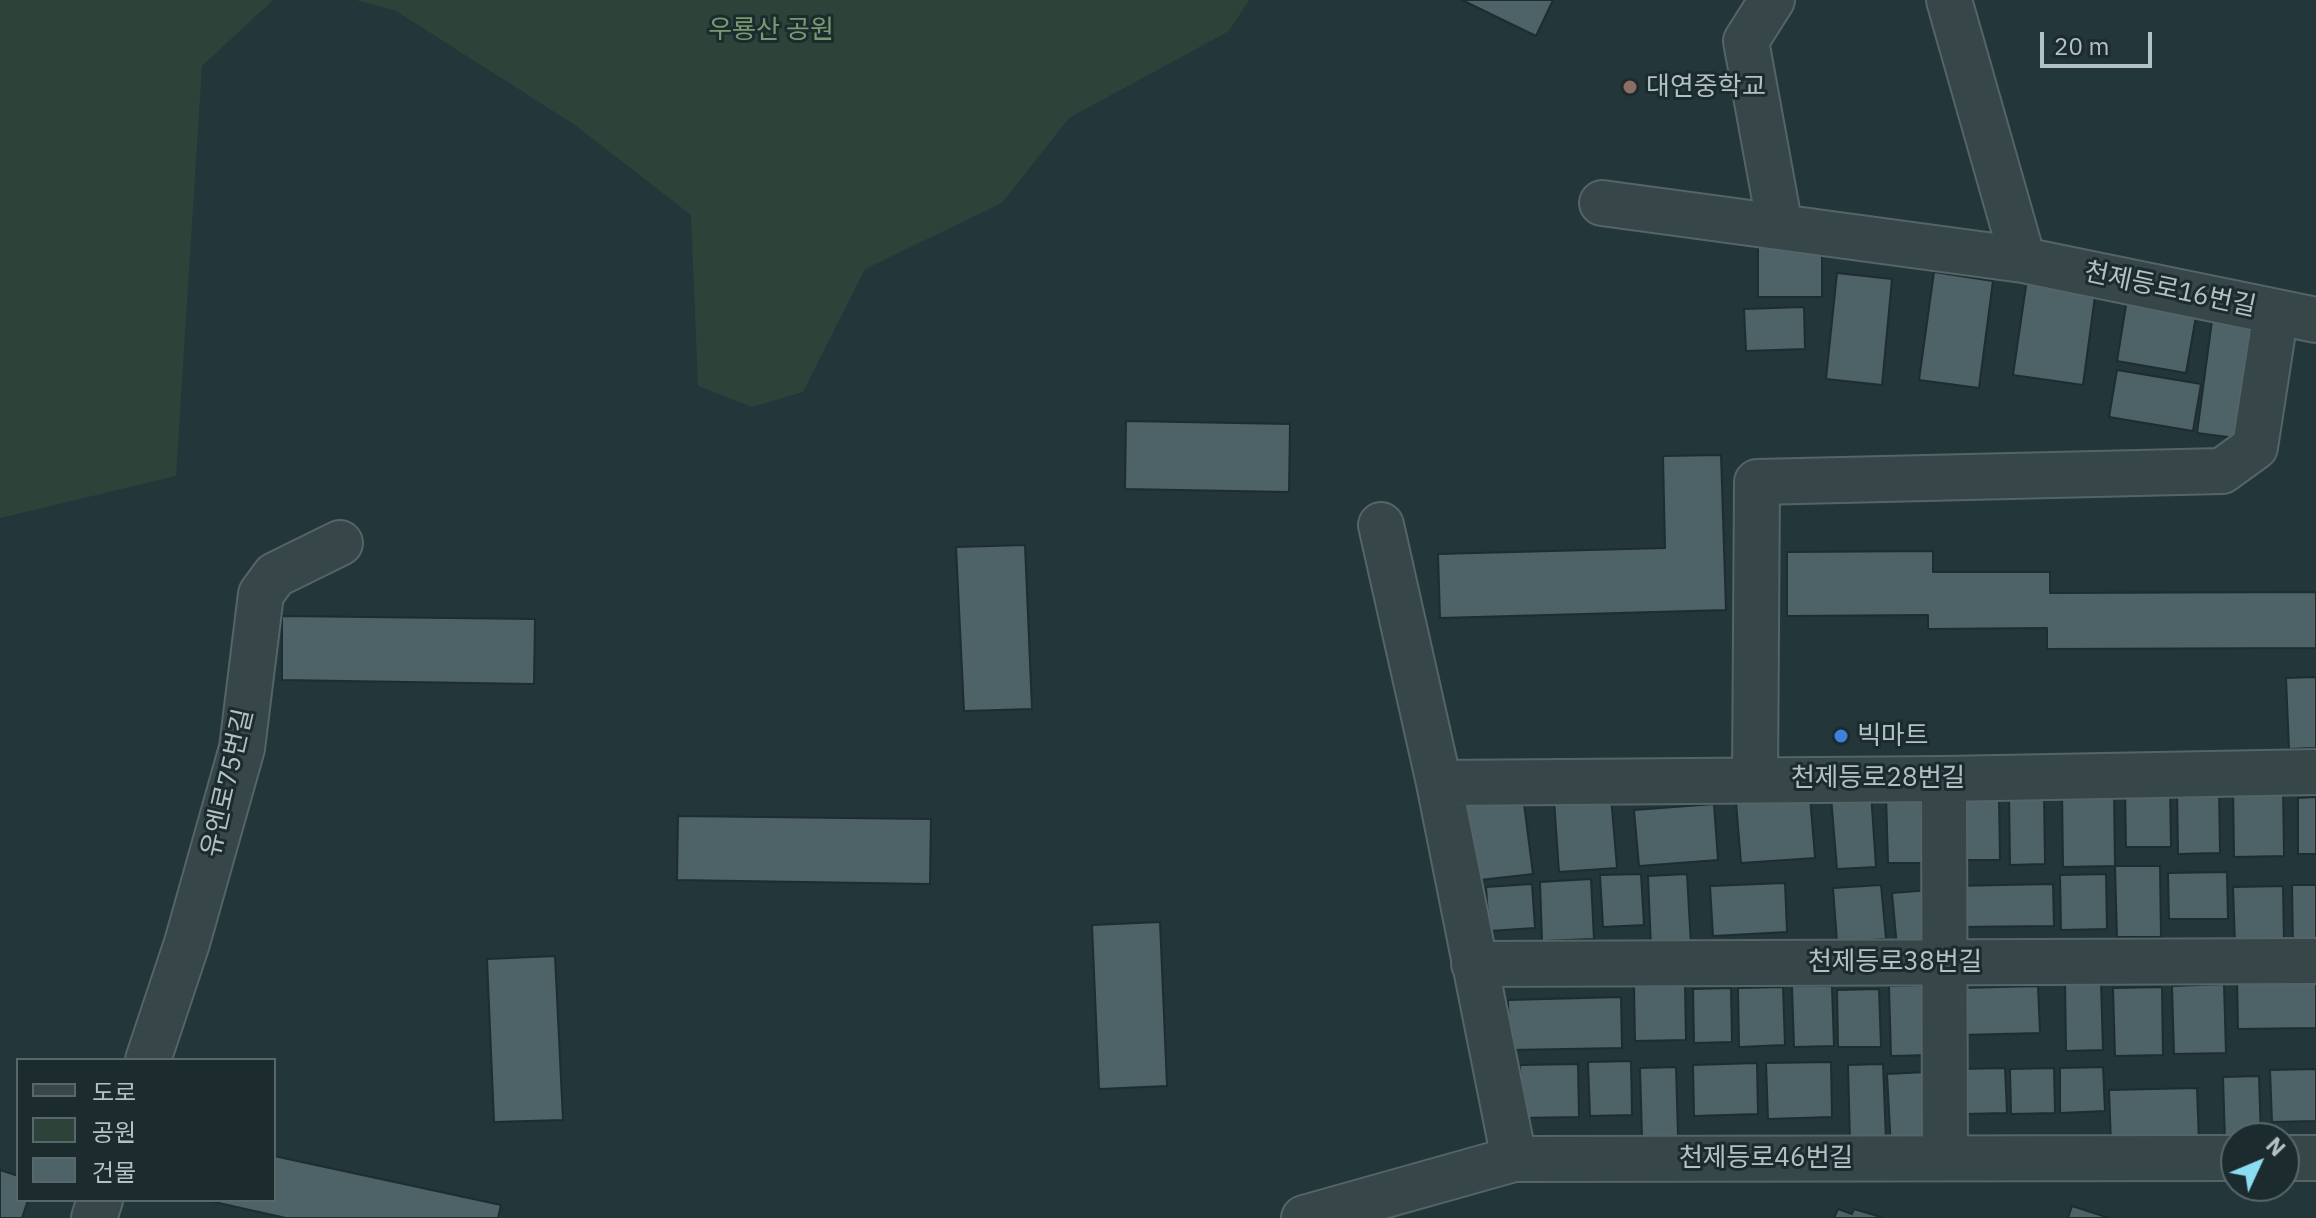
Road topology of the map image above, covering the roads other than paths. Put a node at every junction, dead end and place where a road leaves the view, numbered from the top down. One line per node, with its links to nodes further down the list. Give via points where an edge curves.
1 (1772, 0): 4 (street, via 1746,41)
2 (1949, 0): 5 (street)
3 (1602, 203): 4 (street, 천제등로16번길)
4 (1780, 227): 5 (street, 천제등로16번길)
5 (2023, 260): 6 (street, 천제등로16번길)
6 (2296, 316): 10 (street, via 2255,447 2222,471 1757,482)
7 (1381, 525): 12 (street)
8 (340, 543): 16 (street, 유엔로75번길, via 275,575 261,594 242,748)
9 (2316, 772): 11 (street, 천제등로28번길)
10 (1755, 779): 11 (street, 천제등로28번길); 12 (street, 천제등로28번길)
11 (1944, 779): 13 (street)
12 (1439, 783): 15 (street)
13 (1945, 961): 14 (street, 천제등로38번길); 15 (street, 천제등로38번길); 17 (street)
14 (2316, 961)
15 (1474, 964): 19 (street)
16 (149, 1058)
17 (1945, 1158): 18 (street, 천제등로46번길); 19 (street, 천제등로46번길)
18 (2220, 1158)
19 (1514, 1159): 20 (street, 천제등로46번길)
20 (1304, 1218)

